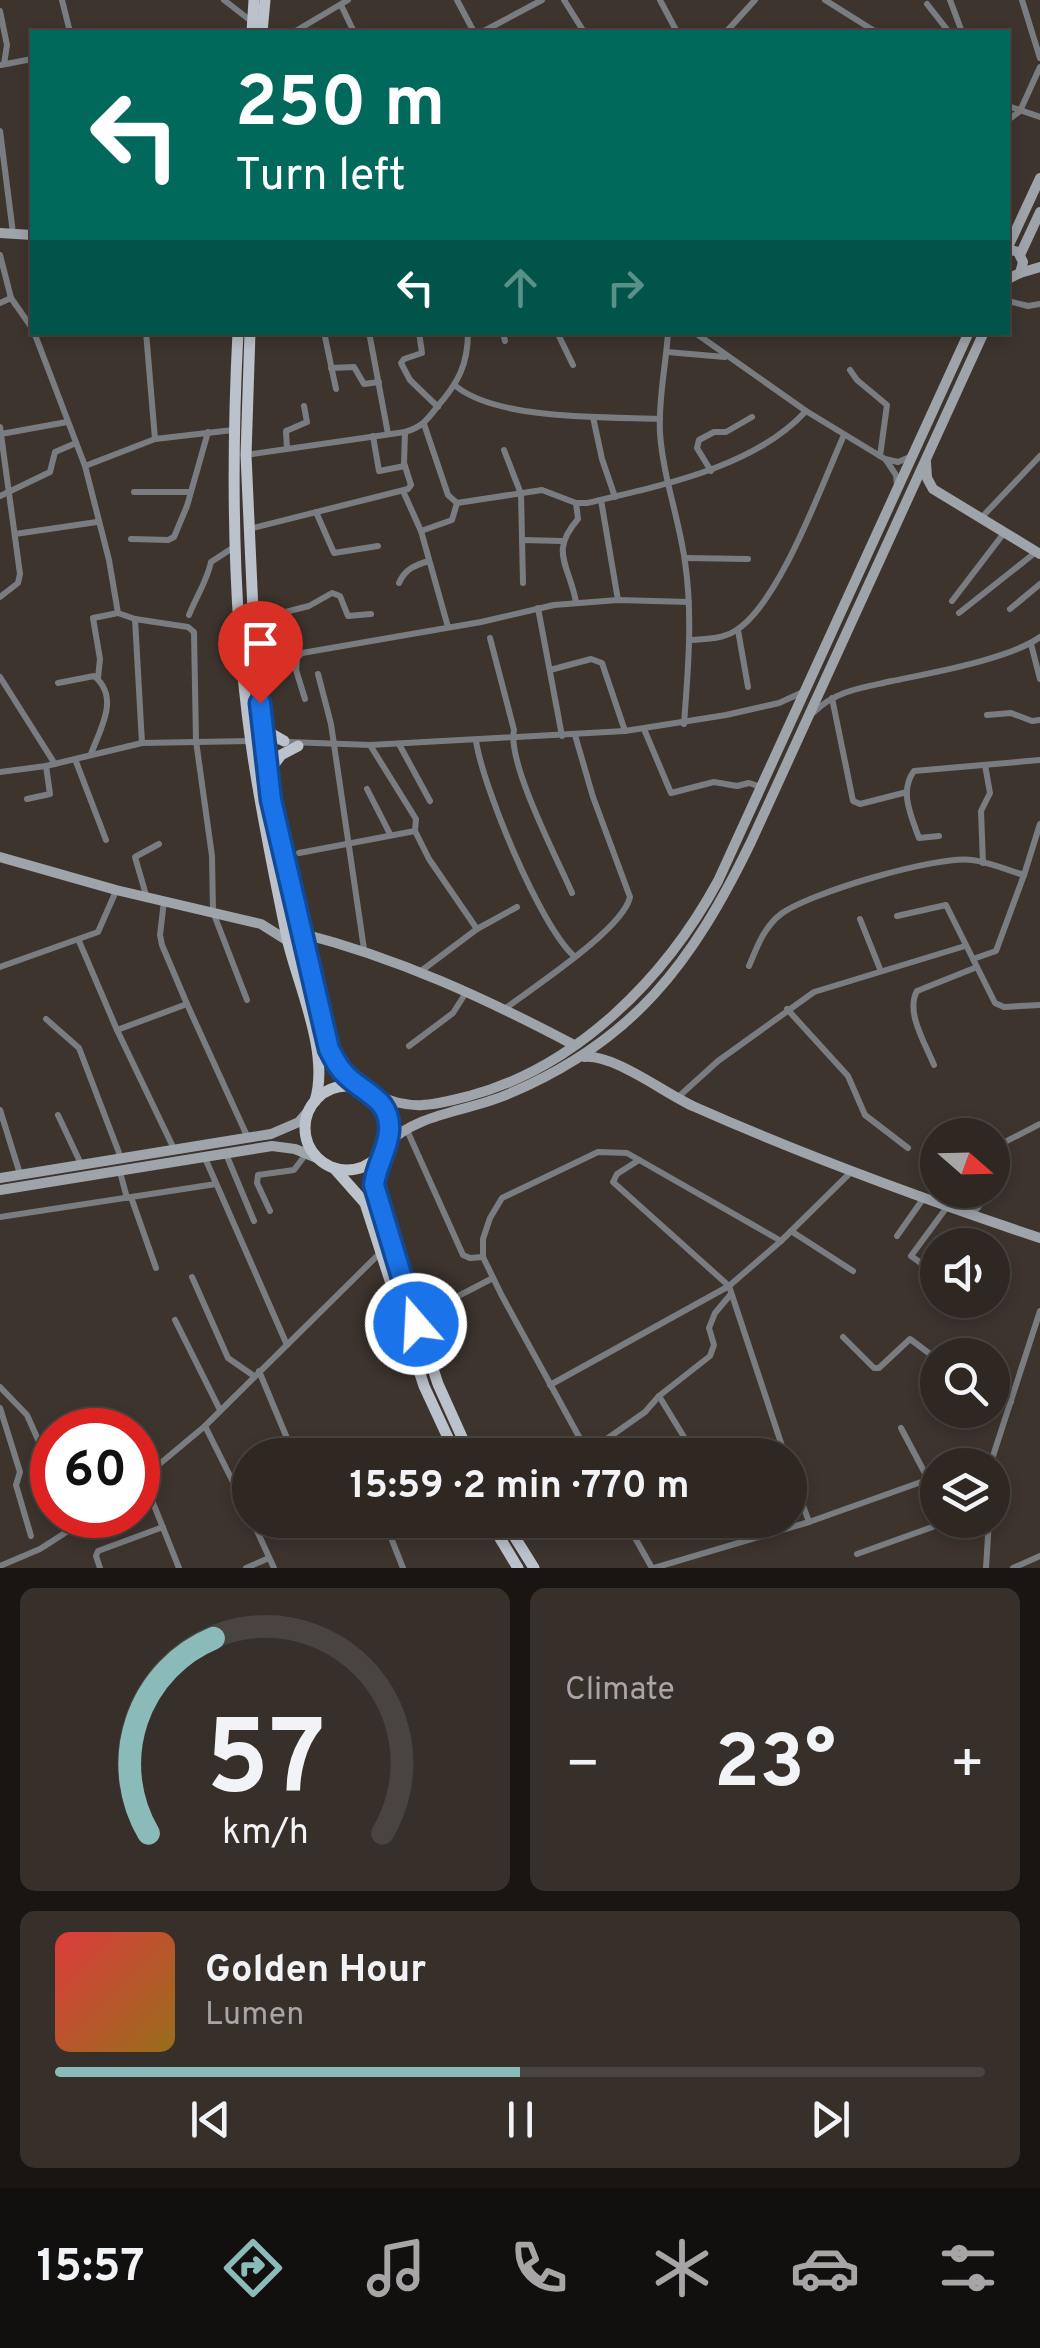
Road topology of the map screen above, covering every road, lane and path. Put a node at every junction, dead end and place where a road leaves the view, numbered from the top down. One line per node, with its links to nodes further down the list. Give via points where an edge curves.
1 (62, 0): 17 (street)
2 (224, 0): 16 (street)
3 (254, 0): 16 (main road)
4 (265, 0): 16 (main road)
5 (457, 0): 20 (street)
6 (542, 0): 21 (street)
7 (564, 0): 22 (street)
8 (660, 0): 23 (street)
9 (755, 0): 24 (street)
10 (825, 0): 25 (street)
11 (950, 0): 27 (street)
12 (1022, 0): 28 (street)
13 (344, 2): 18 (street); 19 (street)
14 (927, 4): 26 (street)
15 (0, 11): 30 (street, via 7,44)
16 (255, 29)
17 (70, 30)
18 (297, 30)
19 (353, 30)
20 (473, 30)
21 (488, 30)
22 (583, 30)
23 (676, 30)
24 (728, 30)
25 (873, 30)
26 (947, 30)
27 (961, 30)
28 (1040, 58)
29 (30, 59): 30 (street)
30 (2, 65)
31 (1040, 67): 33 (street)
32 (1010, 107): 33 (street)
33 (1020, 111): 34 (street); 35 (street)
34 (1010, 118)
35 (1040, 118)
36 (0, 131): 40 (street)
37 (1040, 178): 42 (main road)
38 (1040, 212): 45 (main road)
39 (0, 233): 40 (main road)
40 (13, 234): 41 (main road)
41 (30, 235)
42 (1010, 244)
43 (1010, 249): 45 (main road)
44 (0, 256): 48 (street)
45 (1021, 257): 46 (main road); 47 (main road)
46 (1040, 266): 47 (main road)
47 (1011, 278)
48 (11, 298): 50 (street); 52 (street)
49 (1010, 302): 51 (street)
50 (0, 303)
51 (1040, 304)
52 (30, 326)
53 (35, 335): 80 (street)
54 (146, 335): 89 (street)
55 (238, 335): 83 (main road)
56 (250, 335): 93 (main road)
57 (325, 335): 69 (street)
58 (370, 335): 71 (street)
59 (419, 335): 75 (street, via 422,353 402,364)
60 (468, 335): 72 (street)
61 (559, 335): 68 (street)
62 (668, 335): 66 (street)
63 (698, 335): 67 (street)
64 (968, 335): 94 (main road)
65 (983, 335): 97 (main road)
66 (667, 352): 67 (street); 79 (street)
67 (726, 358): 76 (street)
68 (573, 365)
69 (332, 368): 71 (street, via 354,367 364,384); 73 (street)
70 (850, 370): 96 (street, via 886,405)
71 (380, 382): 86 (street)
72 (456, 386): 75 (street); 77 (street, via 494,405)
73 (336, 390)
74 (304, 406): 91 (street, via 306,422 286,431)
75 (438, 407): 81 (street)
76 (806, 411): 87 (street); 100 (street, via 783,432)
77 (593, 416): 79 (street); 109 (street)
78 (752, 417): 100 (street, via 699,440)
79 (660, 419): 101 (street)
80 (67, 422): 82 (street); 90 (street)
81 (424, 424): 85 (street); 112 (street, via 448,495)
82 (0, 430): 107 (street)
83 (233, 430): 84 (street); 124 (main road)
84 (208, 432): 89 (street); 104 (street)
85 (405, 432): 86 (street); 99 (street)
86 (388, 434): 88 (street)
87 (844, 435): 96 (street); 147 (street, via 776,586)
88 (374, 436): 91 (street); 99 (street, via 379,471)
89 (155, 439): 98 (street)
90 (76, 443): 98 (street); 107 (street, via 55,452 50,472)
91 (287, 449): 93 (street)
92 (504, 450): 108 (street)
93 (246, 454): 117 (main road)
94 (913, 455): 96 (street, via 898,462); 106 (main road)
95 (1040, 456): 115 (street)
96 (882, 458): 106 (street, via 896,475)
97 (926, 461): 102 (main road); 111 (main road)
98 (85, 466): 116 (street)
99 (405, 466): 105 (street, via 411,485)
100 (711, 470): 101 (street)
101 (668, 484): 109 (street); 127 (street)
102 (934, 489): 111 (main road); 115 (main road)
103 (134, 492): 104 (street)
104 (190, 492): 121 (street, via 172,539)
105 (403, 492): 114 (street); 118 (street)
106 (896, 492): 161 (main road)
107 (4, 494): 120 (street)
108 (521, 494): 112 (street); 113 (street, via 549,490); 122 (street)
109 (616, 496): 110 (street)
110 (600, 500): 113 (street); 134 (street)
111 (908, 500): 153 (main road)
112 (457, 503): 118 (street, via 452,520)
113 (576, 503): 123 (street, via 578,519)
114 (316, 512): 117 (street); 125 (street, via 334,553)
115 (982, 517): 119 (main road)
116 (97, 522): 120 (street); 140 (street)
117 (248, 530): 145 (main road)
118 (421, 530): 129 (street)
119 (1005, 532): 126 (main road); 135 (street)
120 (14, 534): 133 (street, via 20,579)
121 (131, 539)
122 (522, 540): 123 (street); 131 (street)
123 (562, 542): 136 (street)
124 (235, 546): 143 (street, via 211,562); 177 (main road)
125 (378, 546)
126 (1038, 553): 141 (street)
127 (685, 558): 128 (street); 137 (street)
128 (748, 559)
129 (429, 561): 130 (street, via 412,566); 146 (street)
130 (399, 583)
131 (523, 583)
132 (1040, 584): 139 (street)
133 (0, 596)
134 (618, 600): 136 (street); 137 (street)
135 (952, 601)
136 (576, 602): 138 (street)
137 (689, 602): 150 (street)
138 (538, 608): 146 (street); 152 (street)
139 (1010, 609)
140 (118, 613): 144 (street); 156 (street, via 92,618)
141 (959, 613)
142 (371, 614): 145 (street, via 348,616 340,596 332,594)
143 (190, 615)
144 (135, 620): 176 (street, via 194,632); 179 (street)
145 (252, 620): 177 (main road)
146 (448, 627): 163 (street, via 302,653 296,670)
147 (738, 630): 150 (street); 159 (street)
148 (1040, 637): 151 (street)
149 (490, 638): 174 (street)
150 (690, 640): 169 (street)
151 (1031, 644): 157 (street); 160 (street)
152 (550, 670): 171 (street, via 591,659 602,663); 173 (street)
153 (828, 673): 160 (street, via 832,688); 168 (main road)
154 (318, 674): 181 (street)
155 (0, 677): 187 (street)
156 (98, 678): 158 (street); 184 (street, via 109,700)
157 (1040, 679)
158 (58, 683)
159 (748, 687)
160 (847, 690): 162 (street)
161 (803, 692): 164 (street); 166 (main road)
162 (832, 698): 168 (street); 193 (street, via 853,801)
163 (306, 699)
164 (780, 703): 166 (street); 169 (street)
165 (987, 715): 167 (street)
166 (794, 716): 191 (main road)
167 (1040, 720)
168 (806, 721): 202 (main road)
169 (684, 724): 170 (street)
170 (644, 730): 171 (street); 191 (street, via 671,793 714,782)
171 (626, 732): 172 (street)
172 (575, 735): 173 (street); 225 (street, via 630,897 622,916)
173 (562, 736): 174 (street)
174 (512, 739): 175 (street); 210 (street)
175 (476, 740): 182 (street); 225 (street, via 495,806 548,923)
176 (196, 741): 177 (street); 179 (street); 214 (street)
177 (257, 741): 178 (main road); 180 (street); 190 (main road); 215 (main road)
178 (284, 742): 180 (street)
179 (142, 743): 184 (street)
180 (304, 744): 181 (street); 190 (main road, via 281,755)
181 (333, 744): 183 (street); 203 (street)
182 (399, 744): 183 (street); 195 (street)
183 (370, 745): 197 (street, via 417,822)
184 (91, 755): 185 (street)
185 (75, 760): 187 (street); 201 (street)
186 (1040, 760): 188 (street)
187 (51, 765): 189 (street); 194 (street, via 50,794)
188 (984, 765): 193 (street, via 914,771); 207 (street, via 990,794 981,811)
189 (0, 772)
190 (268, 772): 220 (main road)
191 (761, 787): 200 (main road)
192 (366, 789): 198 (street)
193 (907, 792): 199 (street, via 919,838)
194 (27, 799)
195 (430, 801)
196 (1040, 824): 208 (street)
197 (415, 831): 198 (street); 219 (street)
198 (390, 834): 203 (street)
199 (939, 836)
200 (738, 837): 202 (main road); 240 (main road, via 674,950 631,998)
201 (106, 840)
202 (751, 842): 239 (main road, via 694,946)
203 (348, 843): 205 (street); 224 (street)
204 (159, 844): 211 (street, via 135,858)
205 (299, 854)
206 (0, 857): 209 (main road)
207 (983, 863): 208 (street); 227 (street, via 944,860 819,896 782,913 758,942)
208 (1024, 875): 226 (street, via 996,951)
209 (116, 890): 211 (main road); 221 (street, via 98,932)
210 (572, 893)
211 (146, 896): 212 (main road)
212 (164, 900): 214 (main road); 233 (street, via 162,945)
213 (518, 906): 219 (street)
214 (213, 912): 218 (main road); 232 (street)
215 (282, 912): 218 (main road); 222 (main road)
216 (897, 916): 223 (street, via 944,904)
217 (860, 918): 229 (street)
218 (261, 924): 222 (main road)
219 (477, 929): 230 (street)
220 (300, 933): 224 (main road); 245 (main road, via 329,1049)
221 (79, 941): 228 (street); 238 (street)
222 (288, 941): 248 (main road, via 320,1068)
223 (965, 946): 226 (street); 229 (street)
224 (364, 950): 230 (main road)
225 (574, 956): 235 (street)
226 (975, 963): 234 (street, via 997,1006); 244 (street, via 913,998)
227 (749, 966)
228 (0, 967)
229 (880, 969): 236 (street, via 814,992)
230 (422, 971): 231 (main road)
231 (468, 990): 235 (main road); 241 (street, via 453,1013)
232 (247, 1000)
233 (187, 1004): 238 (street); 253 (street)
234 (1040, 1004)
235 (506, 1008): 240 (main road)
236 (788, 1009): 247 (street); 255 (street, via 848,1076 865,1115)
237 (46, 1018): 262 (street, via 82,1052)
238 (117, 1030): 257 (street)
239 (616, 1032): 242 (main road); 243 (main road, via 605,1051)
240 (574, 1045): 246 (main road, via 509,1082 444,1102 404,1106)
241 (409, 1046)
242 (579, 1059): 243 (main road, via 594,1056); 252 (main road, via 482,1105)
243 (615, 1064): 247 (main road)
244 (934, 1065)
245 (360, 1088): 246 (main road); 248 (main road, via 341,1086)
246 (373, 1094): 256 (main road, via 388,1117)
247 (676, 1099): 265 (main road)
248 (312, 1105): 253 (main road, via 287,1129); 259 (main road, via 305,1130)
249 (0, 1110): 266 (street)
250 (58, 1115): 263 (street)
251 (1040, 1124): 254 (street)
252 (406, 1127): 256 (main road); 285 (street, via 464,1255)
253 (248, 1138): 257 (main road)
254 (1010, 1139)
255 (908, 1148)
256 (384, 1149): 264 (main road, via 355,1170); 293 (main road, via 374,1185)
257 (175, 1150): 262 (main road)
258 (226, 1154): 259 (main road, via 272,1146); 260 (main road); 278 (street)
259 (312, 1156): 264 (main road); 275 (street, via 294,1170 258,1175)
260 (204, 1157): 262 (main road); 268 (street)
261 (640, 1159): 282 (street); 285 (street, via 598,1152 502,1198); 291 (street, via 617,1174 615,1185)
262 (120, 1164): 263 (main road); 269 (main road); 271 (street)
263 (81, 1165): 266 (main road)
264 (334, 1168): 284 (main road, via 365,1202)
265 (851, 1172): 270 (main road); 279 (street)
266 (20, 1174): 267 (main road)
267 (0, 1178)
268 (216, 1184): 271 (street); 296 (street)
269 (0, 1190)
270 (920, 1197)
271 (129, 1198): 277 (street); 287 (street)
272 (920, 1204): 280 (street)
273 (953, 1208): 276 (main road)
274 (977, 1208): 276 (street)
275 (270, 1211)
276 (972, 1215): 281 (main road)
277 (0, 1216)
278 (254, 1221)
279 (792, 1231): 282 (street); 288 (street)
280 (897, 1236)
281 (1040, 1238)
282 (780, 1241): 291 (street)
283 (920, 1244): 286 (street, via 911,1256)
284 (380, 1252): 296 (street); 309 (main road)
285 (482, 1257): 290 (street)
286 (920, 1262)
287 (156, 1268)
288 (853, 1271)
289 (192, 1277): 298 (street, via 228,1358)
290 (493, 1278): 293 (street); 299 (street)
291 (730, 1290): 299 (street); 301 (street, via 709,1328 710,1356); 314 (street)
292 (1040, 1311): 302 (street)
293 (414, 1318): 310 (main road)
294 (175, 1320): 304 (street)
295 (843, 1337): 297 (street, via 876,1368 910,1339)
296 (287, 1345): 298 (street)
297 (920, 1346)
298 (257, 1374): 304 (street); 308 (street)
299 (550, 1386): 311 (street)
300 (1, 1389): 305 (street)
301 (659, 1396): 312 (street); 313 (street)
302 (1011, 1402): 315 (street)
303 (0, 1408): 325 (street)
304 (220, 1410): 306 (street)
305 (30, 1419)
306 (205, 1426): 316 (street); 318 (street)
307 (901, 1428): 317 (street)
308 (286, 1438)
309 (448, 1438)
310 (462, 1438)
311 (578, 1438)
312 (609, 1438)
313 (685, 1438)
314 (778, 1438)
315 (996, 1448)
316 (160, 1463)
317 (920, 1464)
318 (232, 1480)
319 (920, 1482): 322 (street)
320 (807, 1519): 322 (street)
321 (160, 1521): 323 (street)
322 (808, 1522): 346 (street)
323 (163, 1527): 339 (street, via 98,1551); 340 (street)
324 (920, 1531): 333 (street)
325 (30, 1533)
326 (59, 1538): 334 (street)
327 (260, 1538): 336 (street)
328 (391, 1538): 343 (street)
329 (499, 1538): 344 (main road)
330 (515, 1538): 345 (main road)
331 (636, 1538): 346 (street)
332 (988, 1538): 347 (street)
333 (857, 1554)
334 (27, 1556): 337 (street); 338 (street)
335 (1040, 1556): 348 (street)
336 (269, 1558): 341 (street); 342 (street)
337 (0, 1566)
338 (30, 1568)
339 (100, 1568)
340 (179, 1568)
341 (246, 1568)
342 (274, 1568)
343 (403, 1568)
344 (518, 1568)
345 (534, 1568)
346 (653, 1568)
347 (986, 1568)
348 (1013, 1568)

